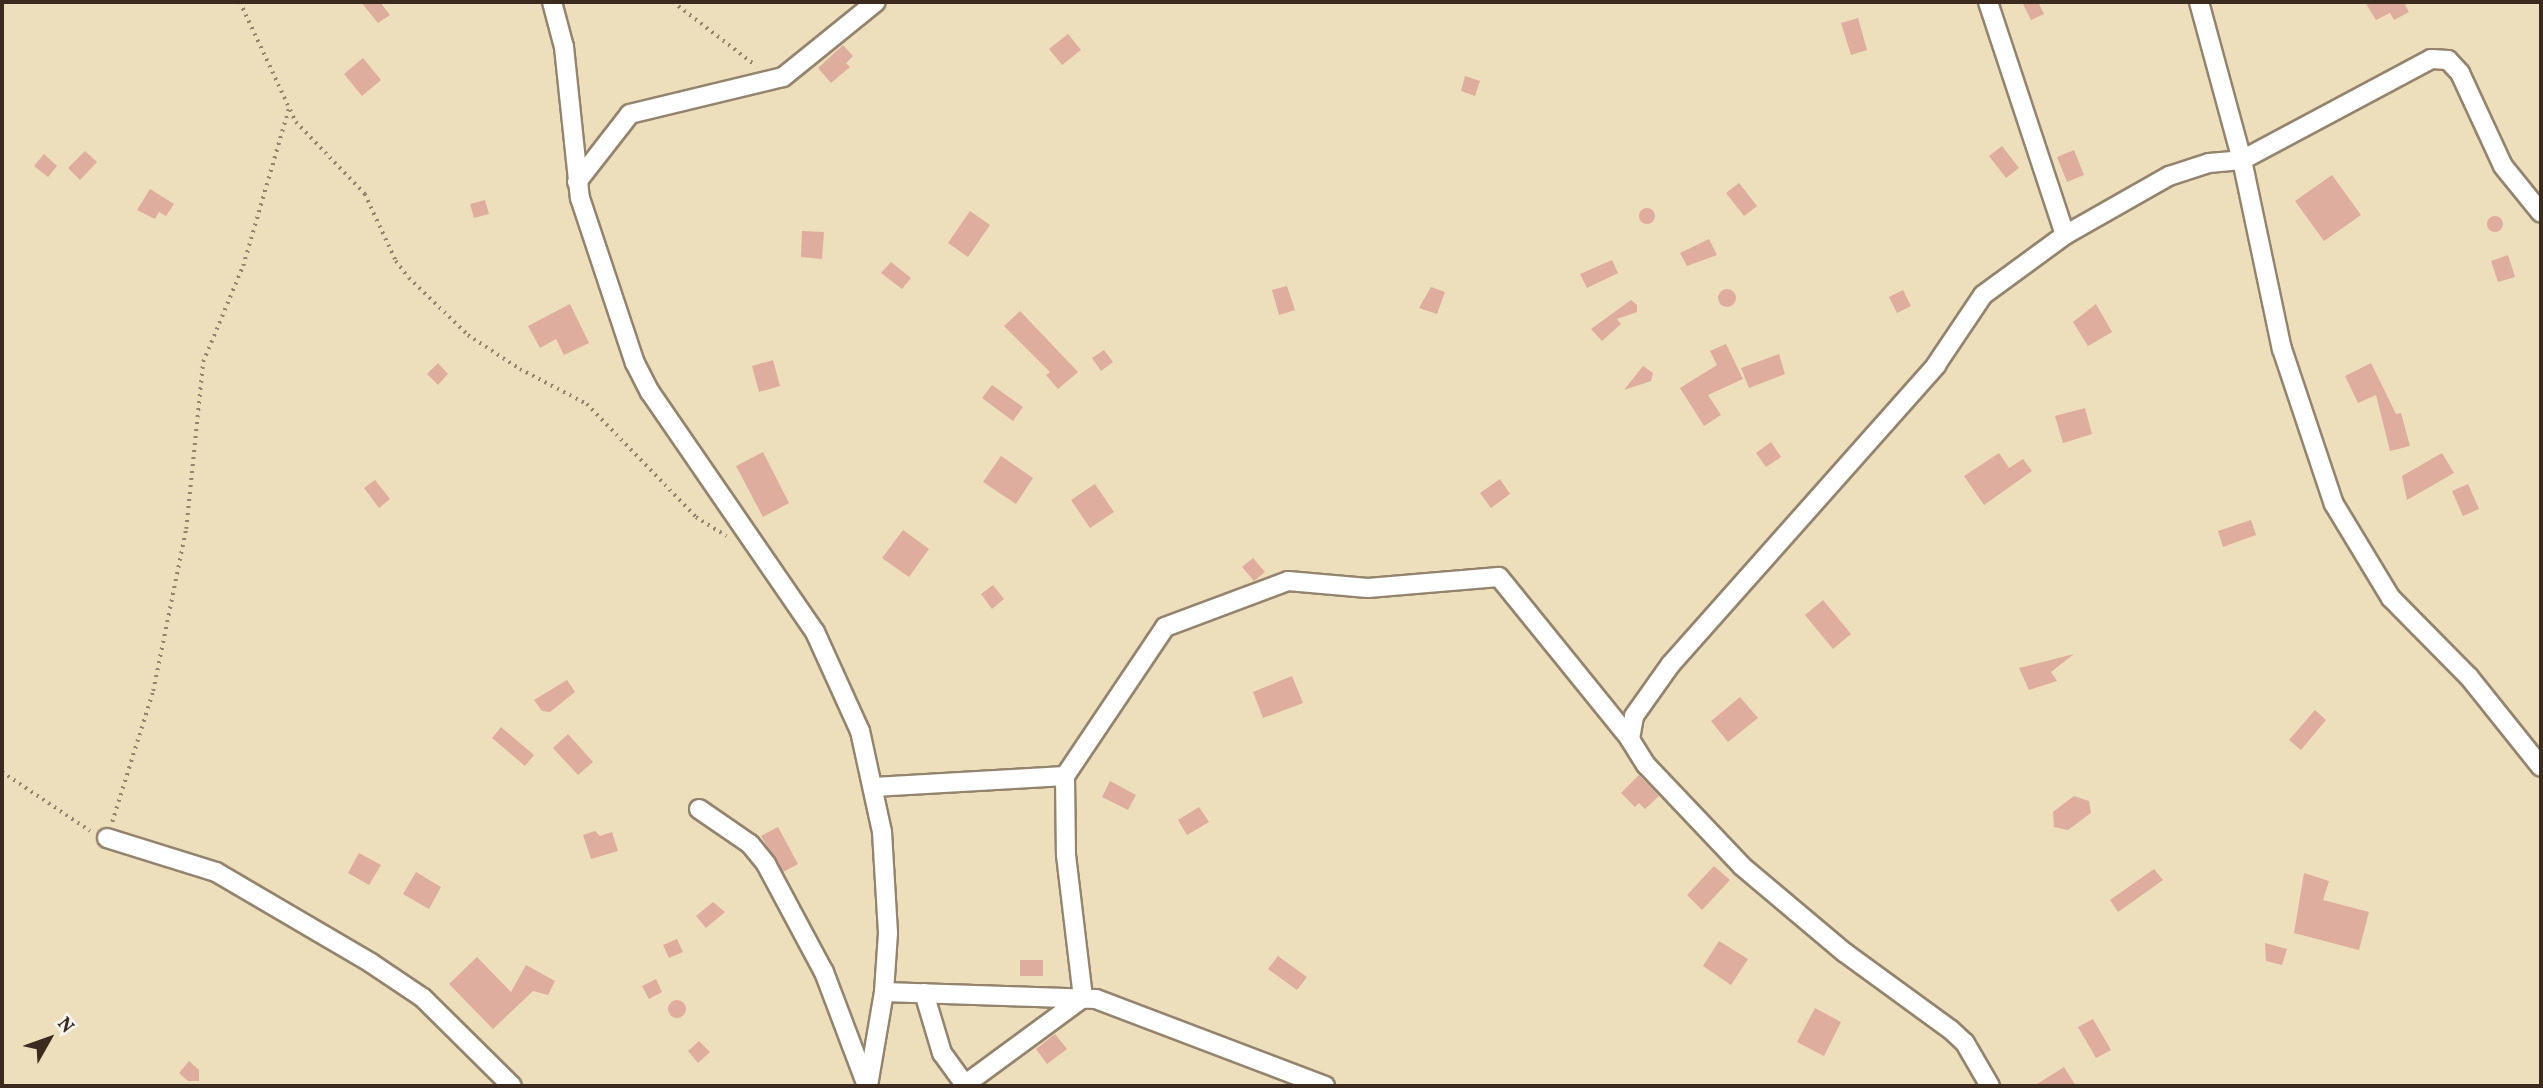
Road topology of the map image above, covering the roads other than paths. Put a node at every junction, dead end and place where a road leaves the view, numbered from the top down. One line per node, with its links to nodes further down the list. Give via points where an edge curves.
1 (552, 2): 6 (street, via 564,47)
2 (876, 2): 6 (street, via 795,72 638,110 624,120)
3 (1988, 2): 8 (street)
4 (2199, 2): 5 (street)
5 (2242, 160): 7 (street, via 2431,59 2448,60 2460,73 2503,166); 8 (street, via 2209,163 2169,176); 10 (street, via 2282,349 2334,504 2392,598 2469,677)
6 (577, 182): 12 (street, via 642,378 815,632 860,731)
7 (2541, 213)
8 (2065, 235): 9 (street, via 1983,295 1936,365 1671,664 1634,716)
9 (1630, 739): 11 (street, via 1499,577 1368,587 1289,581 1166,627); 22 (street, via 1646,765 1742,866 1843,952 1965,1042)
10 (2541, 767)
11 (1065, 776): 12 (street); 17 (street, via 1066,855)
12 (874, 787): 15 (street, via 887,898)
13 (699, 808): 19 (street, via 750,844 771,872 824,972)
14 (107, 838): 18 (street, via 216,872 371,963 423,998)
15 (884, 992): 16 (street); 19 (street)
16 (924, 993): 17 (street); 20 (street, via 942,1053)
17 (1083, 998): 20 (street); 21 (street, via 1121,1005)
18 (512, 1086)
19 (868, 1086)
20 (965, 1086)
21 (1325, 1086)
22 (1990, 1086)

